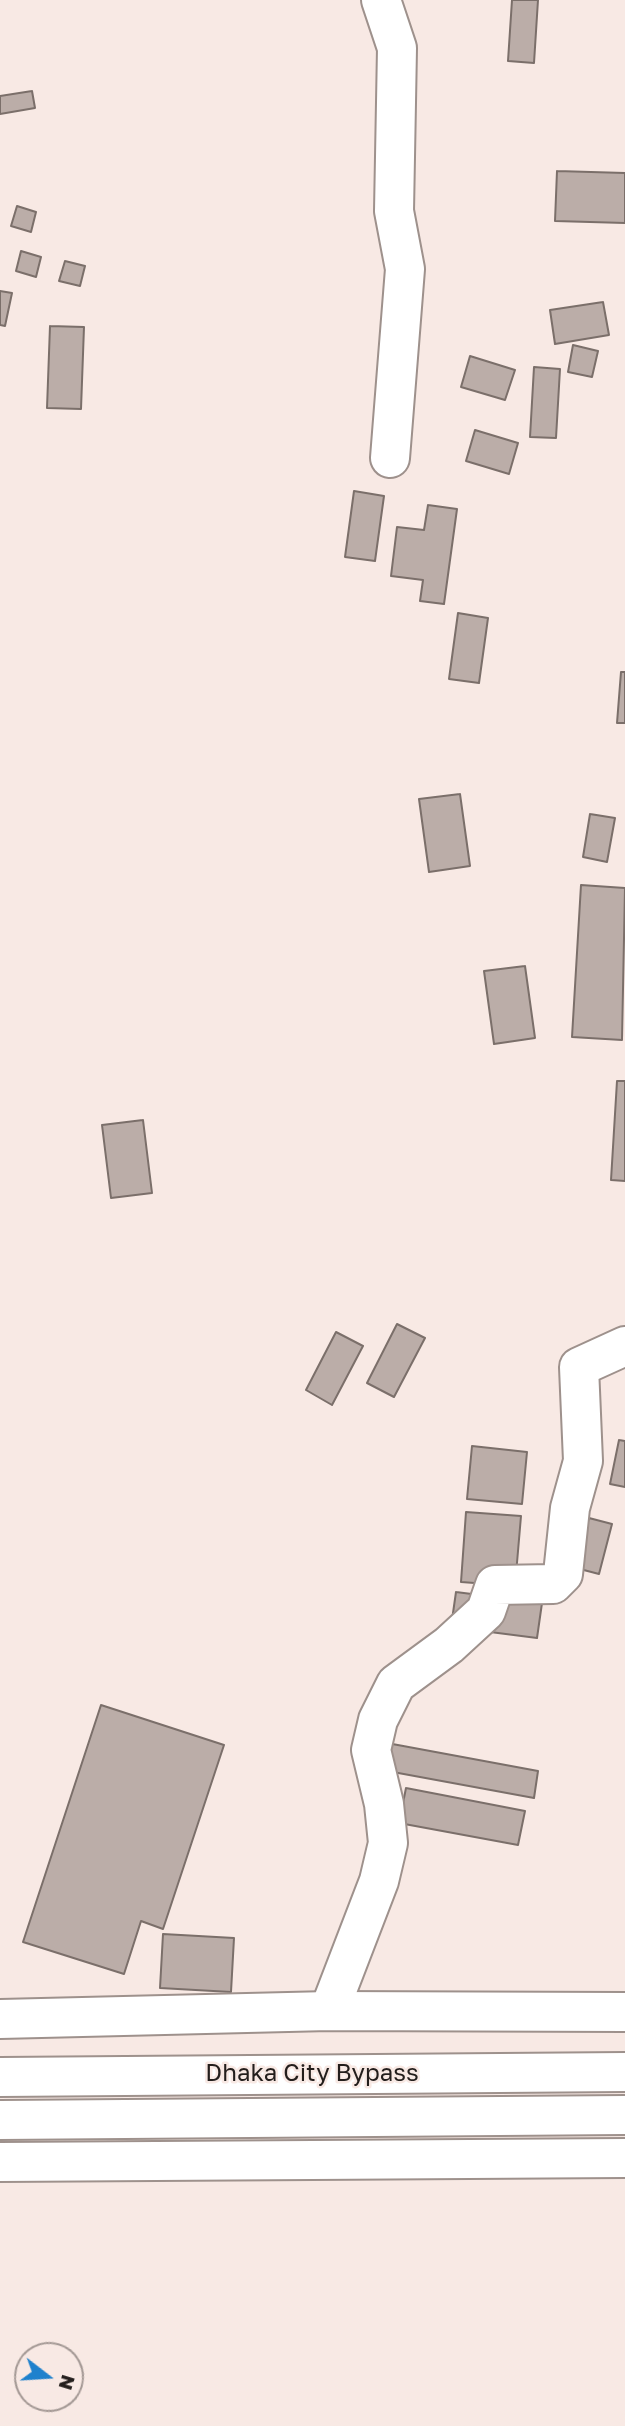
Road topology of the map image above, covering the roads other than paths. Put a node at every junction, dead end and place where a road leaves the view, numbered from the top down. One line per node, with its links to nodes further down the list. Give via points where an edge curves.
1 (381, 0): 2 (main road, via 397,48 394,211 405,269)
2 (390, 458)
3 (625, 1346): 4 (main road, via 579,1367 583,1461 570,1508 563,1574 553,1584 495,1585 486,1611 396,1684 378,1720 371,1750 388,1843 379,1881)
4 (329, 2011): 5 (main road); 6 (main road)
5 (625, 2012)
6 (0, 2019)
7 (625, 2072): 8 (main road, Dhaka City Bypass)
8 (0, 2077)
9 (625, 2115): 10 (main road, Dhaka City Bypass)
10 (0, 2120)
11 (625, 2158): 12 (main road)
12 (0, 2162)

